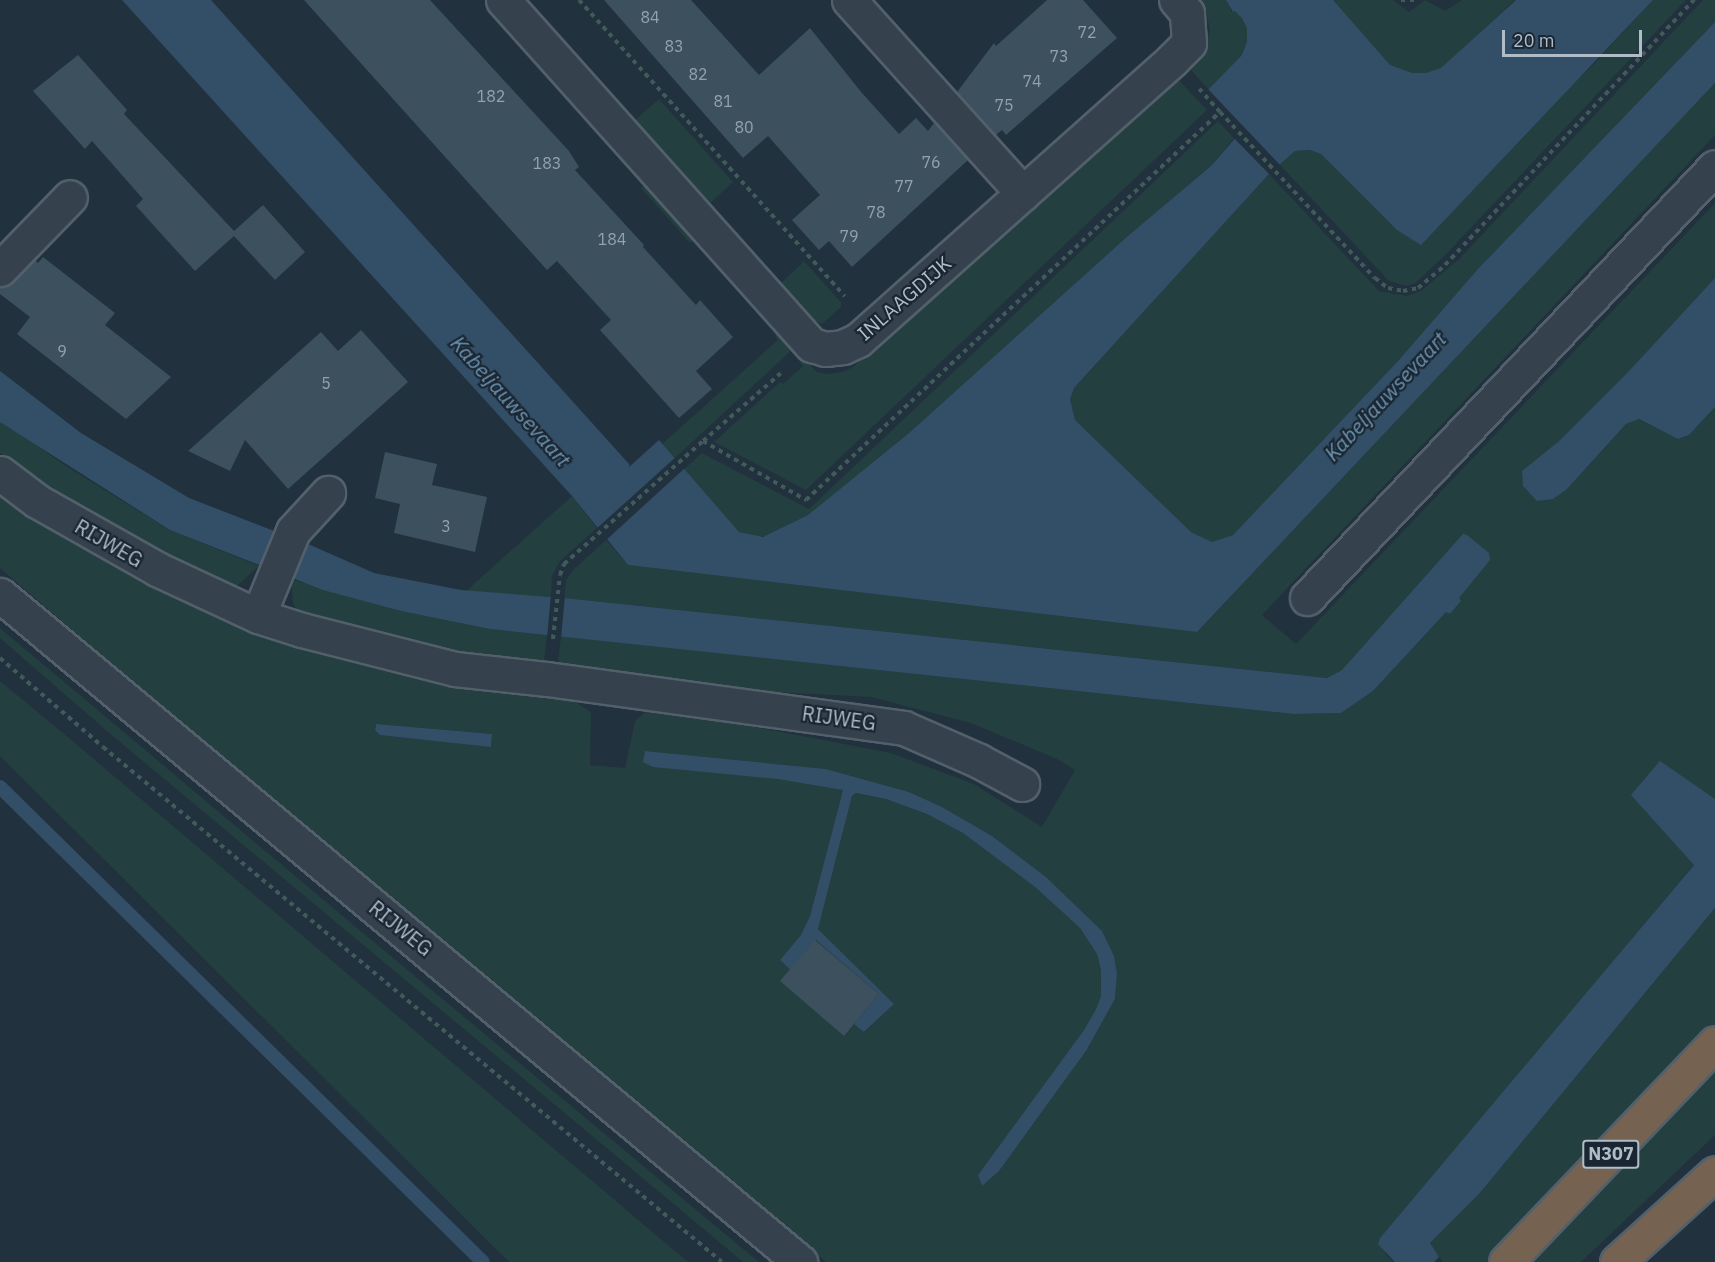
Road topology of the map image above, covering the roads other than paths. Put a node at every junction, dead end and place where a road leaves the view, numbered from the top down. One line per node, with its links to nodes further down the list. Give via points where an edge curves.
1 (503, 0): 5 (street, INLAAGDIJK, via 812,345 843,347 858,340)
2 (849, 0): 5 (street)
3 (1176, 0): 5 (street, INLAAGDIJK, via 1187,13 1189,43)
4 (1715, 167): 11 (street)
5 (1023, 193)
6 (70, 198): 7 (street)
7 (0, 269)
8 (0, 473): 12 (street, RIJWEG, via 38,501 157,570)
9 (328, 493): 12 (street, via 293,531)
10 (0, 595): 16 (street, RIJWEG)
11 (1307, 598)
12 (258, 616): 13 (street, RIJWEG, via 354,645 455,669 904,728)
13 (1022, 784)
14 (1715, 1043): 17 (highway, N307)
15 (1715, 1173): 18 (highway)
16 (800, 1262)
17 (1506, 1262)
18 (1617, 1262)

